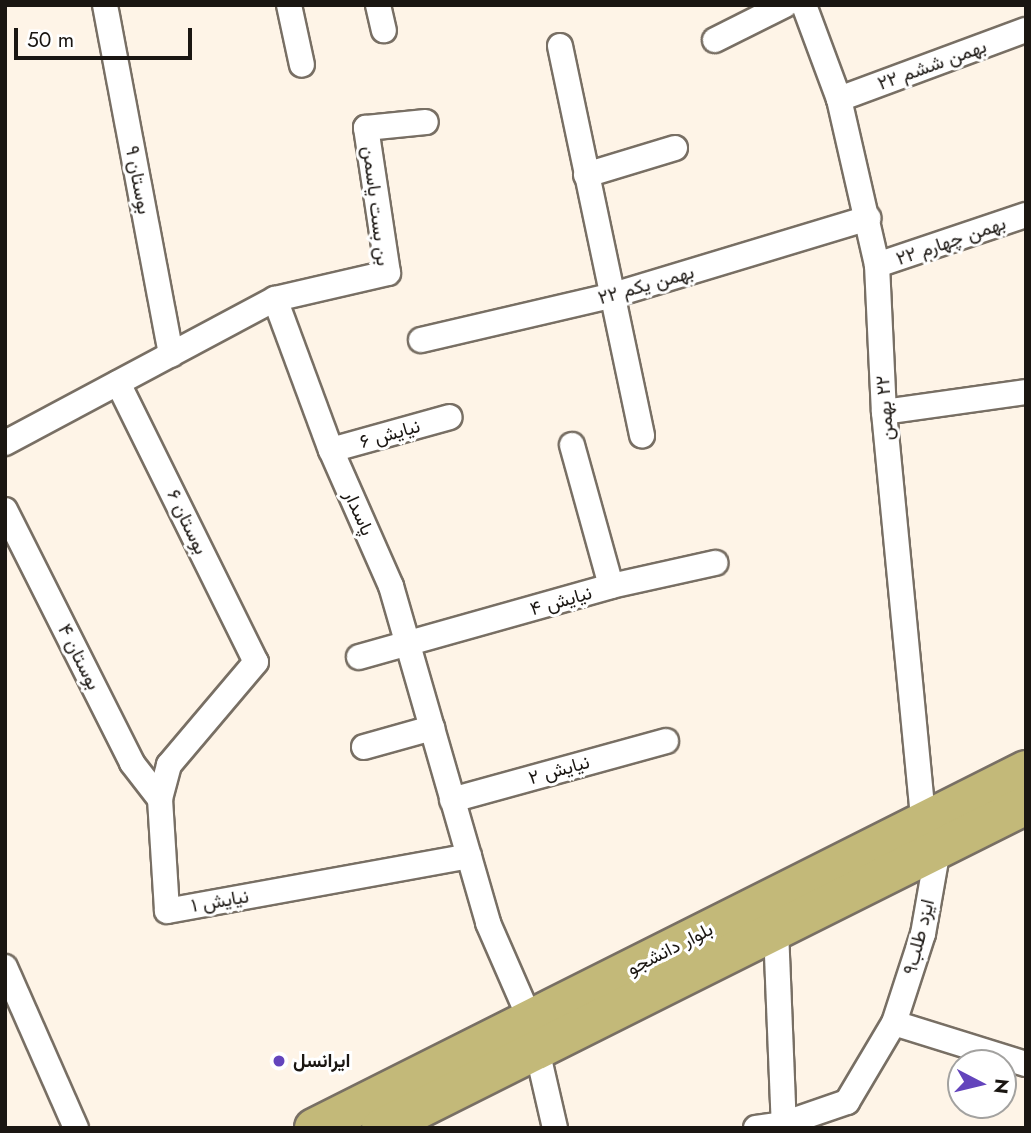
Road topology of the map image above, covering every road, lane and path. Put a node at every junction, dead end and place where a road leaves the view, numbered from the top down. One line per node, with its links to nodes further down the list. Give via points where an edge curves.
1 (105, 5): 21 (street, بوستان ۹)
2 (289, 5): 10 (street)
3 (378, 5): 6 (street)
4 (785, 5): 8 (street)
5 (804, 5): 11 (street, ٢٢ بهمن)
6 (384, 30)
7 (1026, 30): 11 (street, ۲۲ بهمن ششم)
8 (715, 40)
9 (560, 46): 14 (street)
10 (302, 65)
11 (839, 99): 16 (street, ٢٢ بهمن)
12 (426, 122): 19 (street, بن بست یاسمن, via 366,128 388,273)
13 (675, 148): 14 (street)
14 (586, 175): 18 (street)
15 (1026, 215): 17 (street, ۲۲ بهمن چهارم)
16 (868, 218): 17 (street, ٢٢ بهمن); 18 (street, ۲۲ بهمن یکم)
17 (877, 265): 24 (street, ٢٢ بهمن)
18 (610, 296): 20 (street, ۲۲ بهمن یکم); 26 (street)
19 (275, 299): 21 (street); 29 (street, پاسدار)
20 (421, 340)
21 (171, 355): 22 (street)
22 (118, 383): 27 (street); 35 (street, بوستان ۶)
23 (1026, 392): 24 (street)
24 (884, 412): 43 (street, ٢٢ بهمن)
25 (450, 417): 29 (street, نیایش ۶)
26 (642, 435)
27 (5, 443)
28 (572, 445): 32 (street)
29 (331, 450): 33 (street, پاسدار, via 391,586)
30 (5, 510): 40 (street, بوستان ۴, via 132,763)
31 (715, 564): 32 (street, نیایش ۴)
32 (611, 586): 33 (street, نیایش ۴)
33 (408, 644): 34 (street, نیایش ۴); 36 (street, پاسدار)
34 (359, 657)
35 (256, 662): 40 (street, نیایش ۱, via 169,765)
36 (432, 728): 38 (street); 41 (street, پاسدار)
37 (666, 741): 41 (street, نیایش ۲)
38 (364, 747)
39 (1026, 769): 43 (main road, بلوار دانشجو)
40 (160, 799): 44 (street, نیایش ۱, via 167,911)
41 (453, 800): 44 (street, پاسدار)
42 (1026, 805): 43 (main road, بلوار دانشجو)
43 (931, 835): 45 (main road, بلوار دانشجو); 47 (street, ایزد طلب۹, via 923,934); 48 (main road, بلوار دانشجو)
44 (469, 856): 48 (street, پاسدار, via 488,923)
45 (776, 930): 48 (main road, بلوار دانشجو); 50 (street)
46 (5, 967): 51 (street)
47 (894, 1023): 49 (street); 50 (street, ایزد طلب۹, via 847,1102)
48 (533, 1035): 52 (main road, بلوار دانشجو); 53 (main road, بلوار دانشجو); 54 (street, پاسدار)
49 (1026, 1064)
50 (784, 1126): 55 (street, ایزد طلب۹)
51 (76, 1128)
52 (314, 1128)
53 (382, 1128)
54 (555, 1128)
55 (755, 1128)

